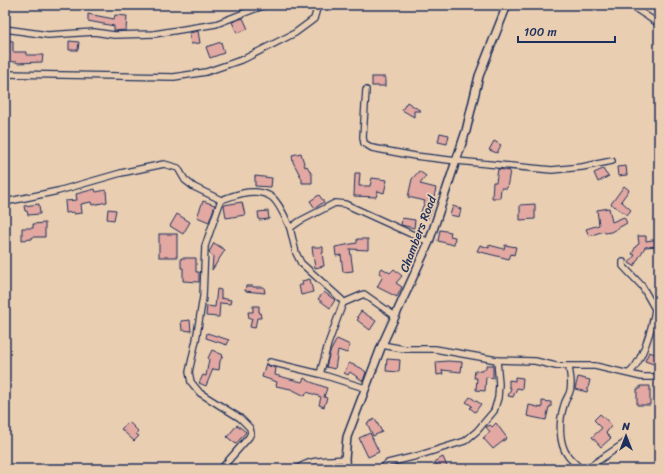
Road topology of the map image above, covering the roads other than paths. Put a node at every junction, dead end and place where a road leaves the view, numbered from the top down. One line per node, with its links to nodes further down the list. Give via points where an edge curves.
1 (265, 5): 6 (street, via 216,24 154,34 114,36 94,32 48,35)
2 (318, 5): 7 (street, via 314,19 295,33 244,59 206,72 174,77)
3 (507, 5): 9 (street, Chambers Road, via 479,76)
4 (630, 5): 5 (street)
5 (659, 24)
6 (5, 30)
7 (5, 74)
8 (366, 90): 9 (street, via 363,137 366,145 415,156)
9 (457, 161): 10 (street, via 552,170); 14 (street, Chambers Road)
10 (612, 161)
11 (221, 200): 12 (street, via 194,187 185,180 178,168 164,164); 13 (street, via 241,193 257,192 271,196); 29 (street, via 205,246 203,297 189,372 191,382 200,393 240,418 250,428 249,437)
12 (5, 202)
13 (290, 228): 14 (street, via 335,203 345,204); 16 (street, via 301,263)
14 (429, 242): 18 (street, Chambers Road)
15 (623, 262): 17 (street, via 623,266 642,286)
16 (343, 303): 18 (street, via 364,294); 24 (street, via 325,351)
17 (657, 308): 23 (street, via 639,359)
18 (395, 316): 19 (street, Chambers Road)
19 (382, 345): 20 (street, via 404,349 435,349); 26 (street, Chambers Road)
20 (497, 360): 22 (street, via 535,361); 32 (street, via 498,398 494,411 476,431 465,441 388,463)
21 (270, 362): 24 (street)
22 (569, 367): 23 (street, via 595,366); 33 (street, via 572,381 561,414 561,436 568,455)
23 (629, 373): 25 (street, via 642,377)
24 (320, 374): 26 (street)
25 (659, 377)
26 (365, 388): 28 (street, Chambers Road, via 347,437)
27 (626, 442): 34 (street)
28 (345, 459): 30 (street, via 319,460); 31 (street, Chambers Road)
29 (221, 469)
30 (297, 469)
31 (346, 469)
32 (381, 469)
33 (581, 469)
34 (586, 469)

